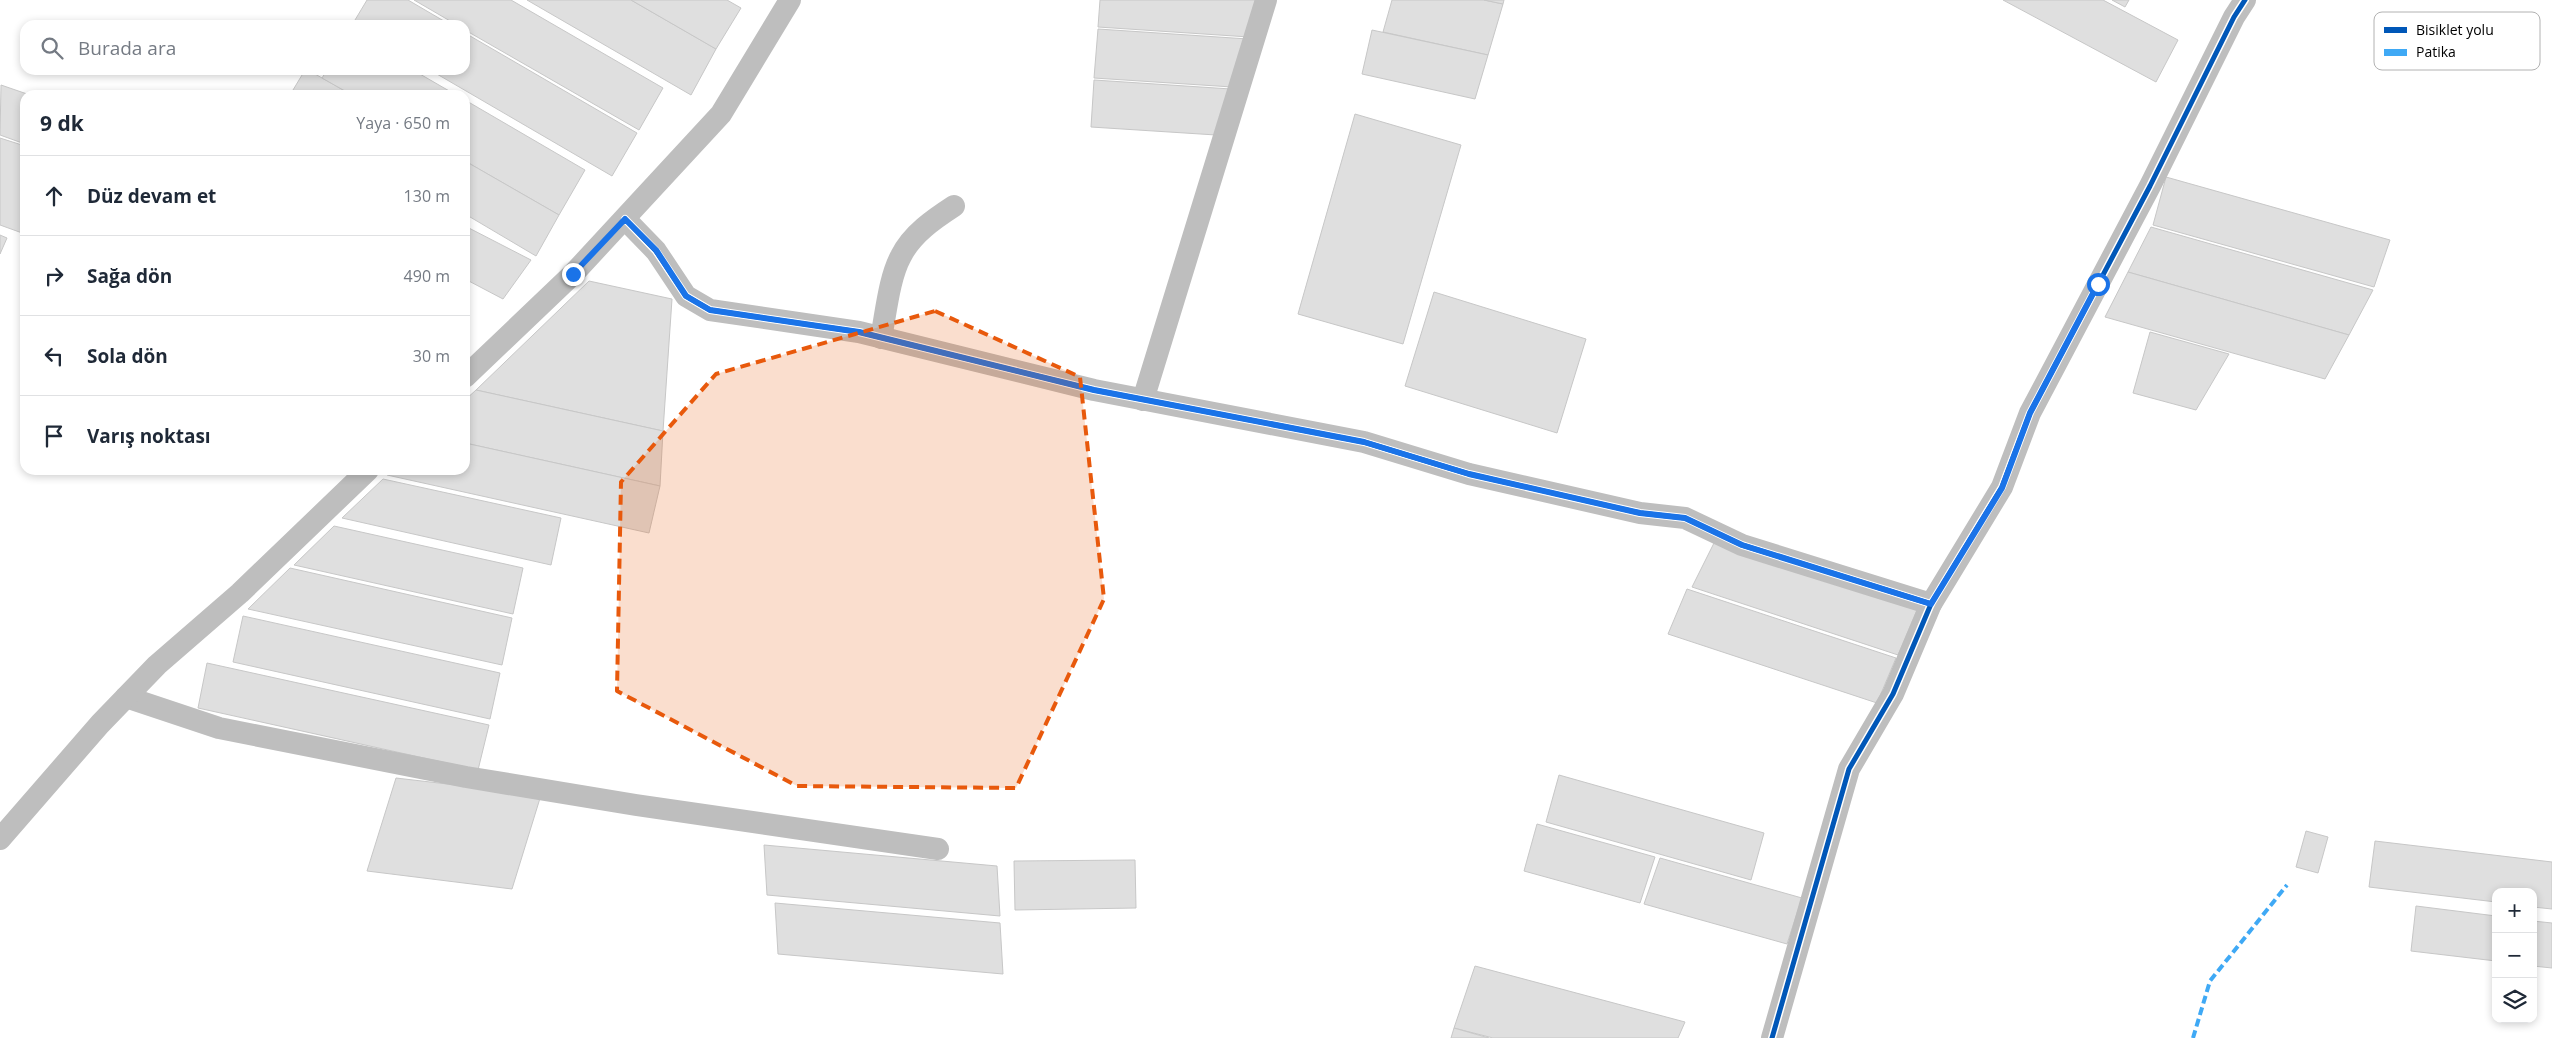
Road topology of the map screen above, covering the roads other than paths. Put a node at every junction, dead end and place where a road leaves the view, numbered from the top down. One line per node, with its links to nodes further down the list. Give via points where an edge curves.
1 (790, 0): 5 (street, via 721,114)
2 (1266, 0): 8 (street)
3 (2245, 0): 10 (street, via 2030,413 2002,488)
4 (954, 206): 6 (street, via 927,224 901,255 890,289)
5 (625, 219): 6 (street, via 656,250 686,296 710,310); 7 (street, via 567,280)
6 (881, 338): 8 (street)
7 (470, 372)
8 (1143, 400): 10 (street, via 1364,442 1469,474 1640,513 1685,518 1742,545)
9 (363, 475): 11 (street)
10 (1931, 604): 14 (street, via 1893,694 1849,769)
11 (126, 697): 12 (street); 13 (street, via 219,728 466,777)
12 (0, 839)
13 (938, 849)
14 (1772, 1038)

